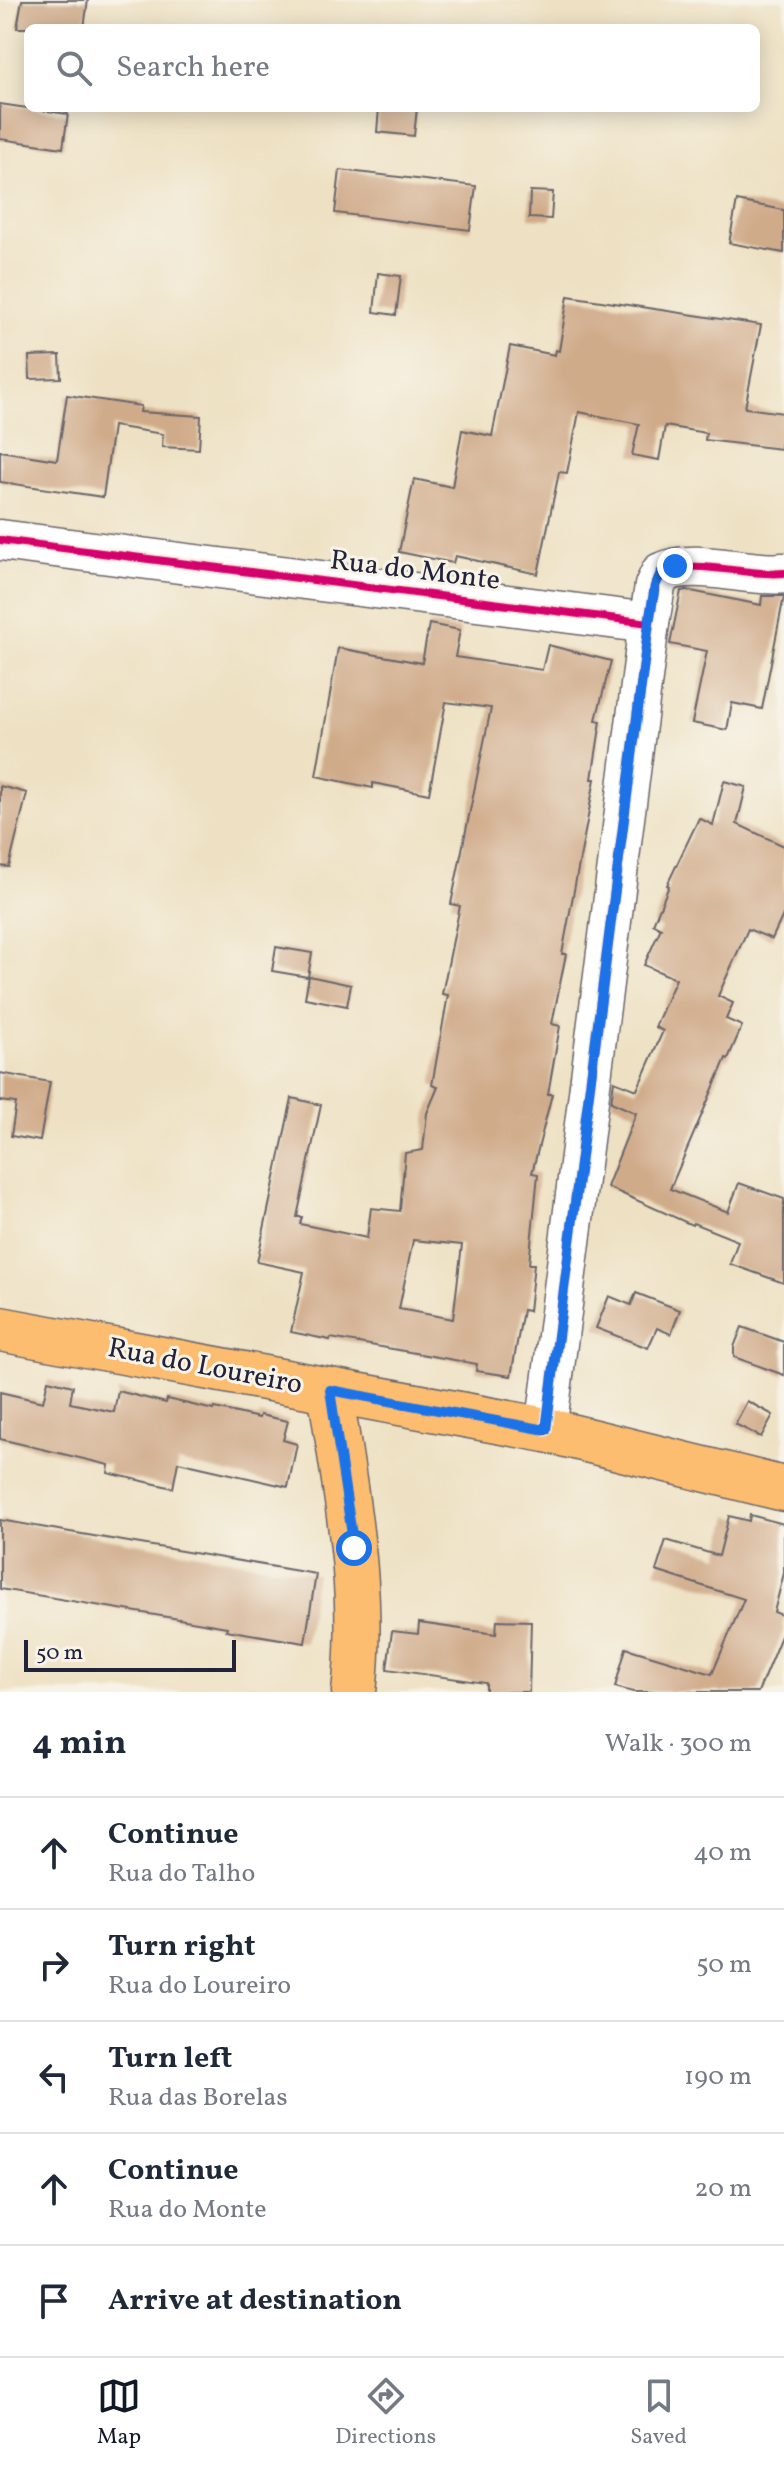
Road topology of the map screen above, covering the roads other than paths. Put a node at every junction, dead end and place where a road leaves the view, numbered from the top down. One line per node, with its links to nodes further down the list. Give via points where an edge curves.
1 (0, 540): 3 (street, Rua do Monte)
2 (784, 573): 3 (street, via 675,566 661,573 655,586)
3 (649, 623): 6 (street)
4 (0, 1329): 5 (main road, Rua do Loureiro)
5 (330, 1390): 6 (main road, Rua do Loureiro); 8 (main road, via 354,1548)
6 (546, 1430): 7 (main road, Rua do Loureiro)
7 (784, 1489)
8 (354, 1692)

